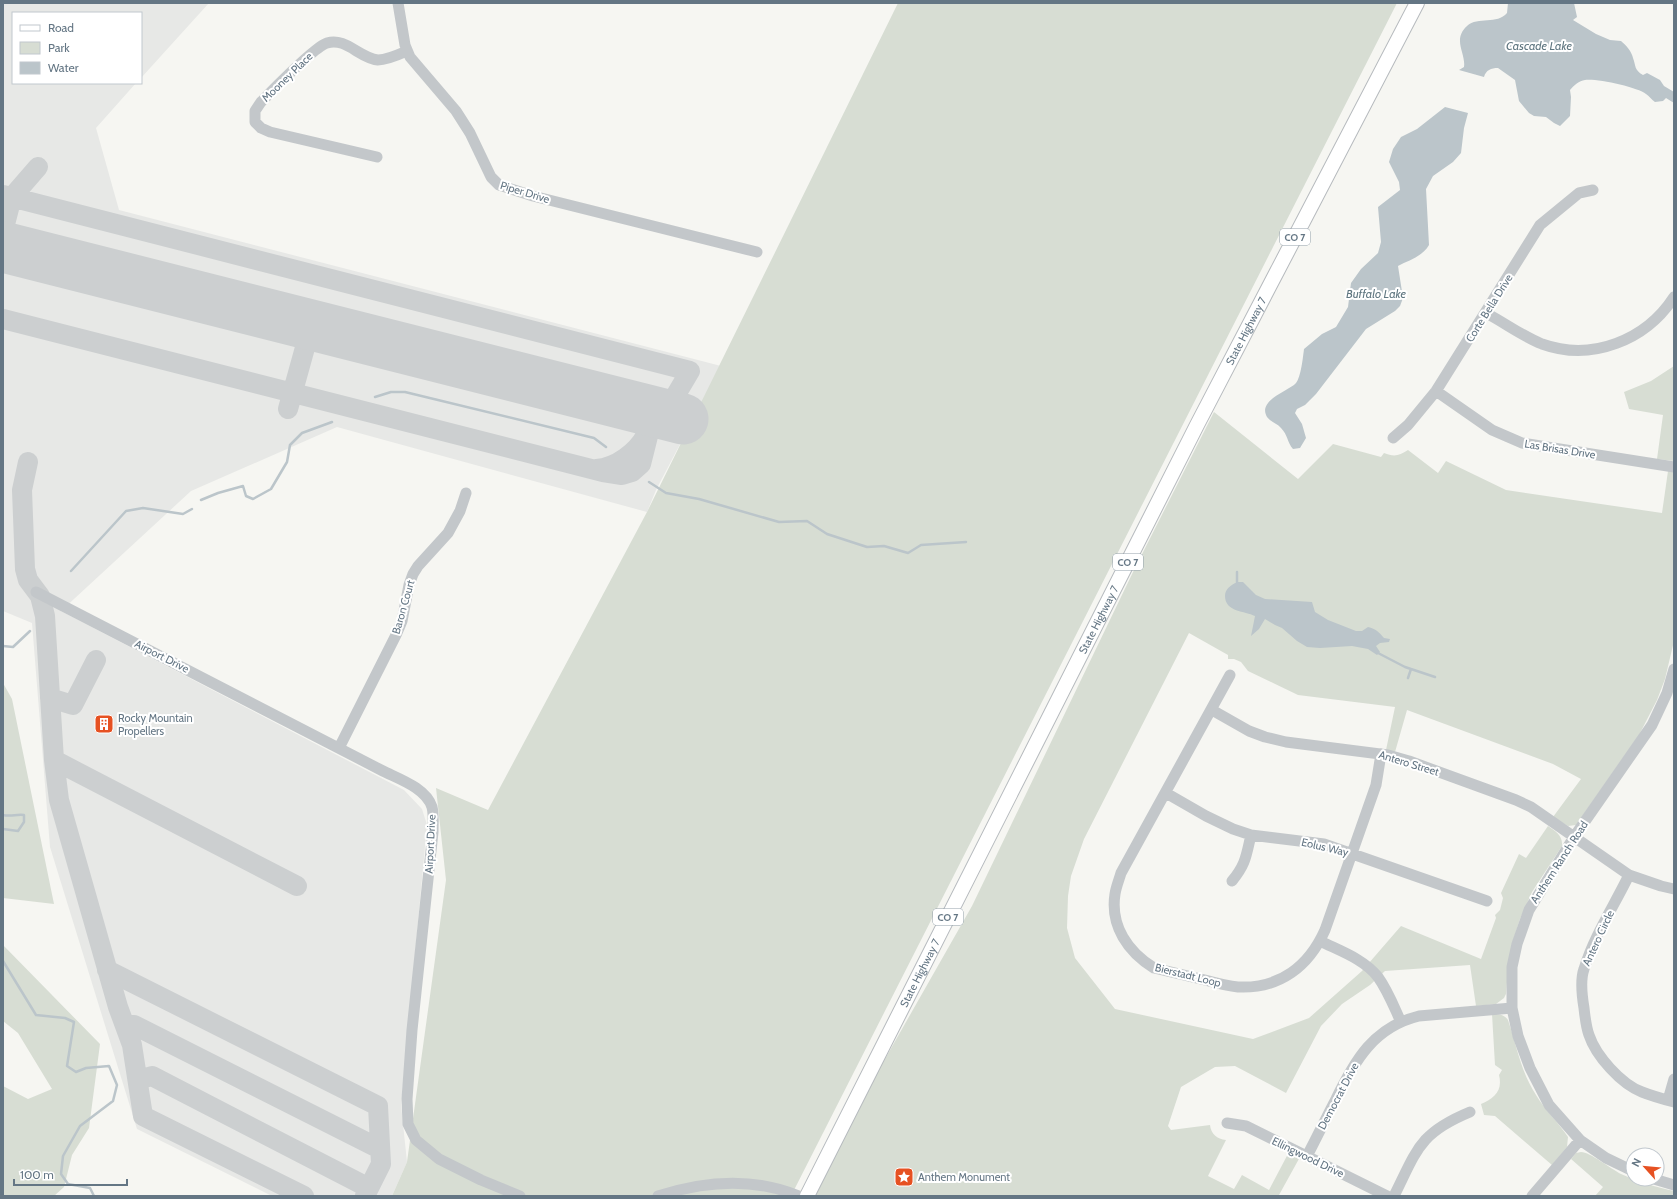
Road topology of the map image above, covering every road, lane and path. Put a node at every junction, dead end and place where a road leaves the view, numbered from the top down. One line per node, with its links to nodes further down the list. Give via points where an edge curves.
1 (398, 3): 3 (street, Piper Drive)
2 (1417, 3): 40 (main road, State Highway 7 / CO 7, via 1197,425)
3 (407, 51): 4 (street, Mooney Place, via 376,60 342,43 326,43 315,50 261,102 255,111 255,122 270,132); 6 (street, Piper Drive, via 427,79 456,111 470,133 491,177 499,185 533,196)
4 (377, 157)
5 (1593, 190): 8 (street, Corte Bella Drive, via 1579,193 1540,225)
6 (757, 252)
7 (1674, 297): 8 (street, via 1663,313 1642,331 1617,344 1592,349 1568,349 1544,344)
8 (1486, 313): 9 (street, Corte Bella Drive)
9 (1436, 391): 10 (street, Corte Bella Drive, via 1408,425); 11 (street, Las Brisas Drive, via 1492,430 1522,443)
10 (1393, 438)
11 (1674, 467)
12 (466, 493): 17 (street, Baron Court, via 448,533 413,574 402,621)
13 (36, 592): 17 (street, Airport Drive)
14 (1674, 669): 21 (street, Anthem Ranch Road, via 1667,693 1652,725)
15 (1230, 675): 16 (street, Bierstadt Loop)
16 (1212, 710): 18 (street, Antero Street, via 1249,732 1265,737); 19 (street, Bierstadt Loop)
17 (339, 748): 37 (street, Airport Drive, via 418,789 432,807 433,832 407,1100 410,1129 416,1140 439,1159)
18 (1381, 754): 21 (street, Antero Street, via 1409,761 1516,800 1531,807); 22 (street, Bierstadt Loop, via 1376,785)
19 (1166, 793): 20 (street, Eolus Way, via 1218,822); 27 (street, Bierstadt Loop, via 1121,873 1115,893 1114,911 1121,936 1142,960 1154,968 1224,985 1264,985 1289,974 1305,962)
20 (1251, 835): 22 (street, Eolus Way, via 1324,844); 24 (street, via 1242,869)
21 (1574, 837): 23 (street); 28 (street, Anthem Ranch Road, via 1528,910 1512,967)
22 (1352, 853): 26 (street, Eolus Way); 27 (street, Bierstadt Loop)
23 (1629, 875): 25 (street); 31 (street, Antero Circle, via 1588,955 1583,971 1585,1018 1596,1049 1614,1073 1641,1092)
24 (1232, 881)
25 (1674, 889)
26 (1487, 900)
27 (1320, 941): 29 (street, via 1371,970 1383,985)
28 (1512, 1008): 29 (street, Democrat Drive, via 1436,1014); 34 (street, Anthem Ranch Road, via 1518,1036 1533,1074 1549,1105)
29 (1401, 1022): 35 (street, Democrat Drive, via 1377,1037 1359,1056)
30 (1674, 1079): 31 (street)
31 (1671, 1101)
32 (1470, 1112): 42 (street, via 1433,1131 1425,1139 1418,1147)
33 (1227, 1123): 35 (street, Ellingwood Drive, via 1246,1126)
34 (1580, 1140): 36 (street, Anthem Ranch Road); 43 (street)
35 (1307, 1156): 41 (street, Ellingwood Drive)
36 (1625, 1167)
37 (520, 1196)
38 (658, 1196): 39 (street, via 700,1185 731,1183 769,1186)
39 (799, 1196)
40 (807, 1196)
41 (1387, 1196)
42 (1394, 1196)
43 (1532, 1196)

